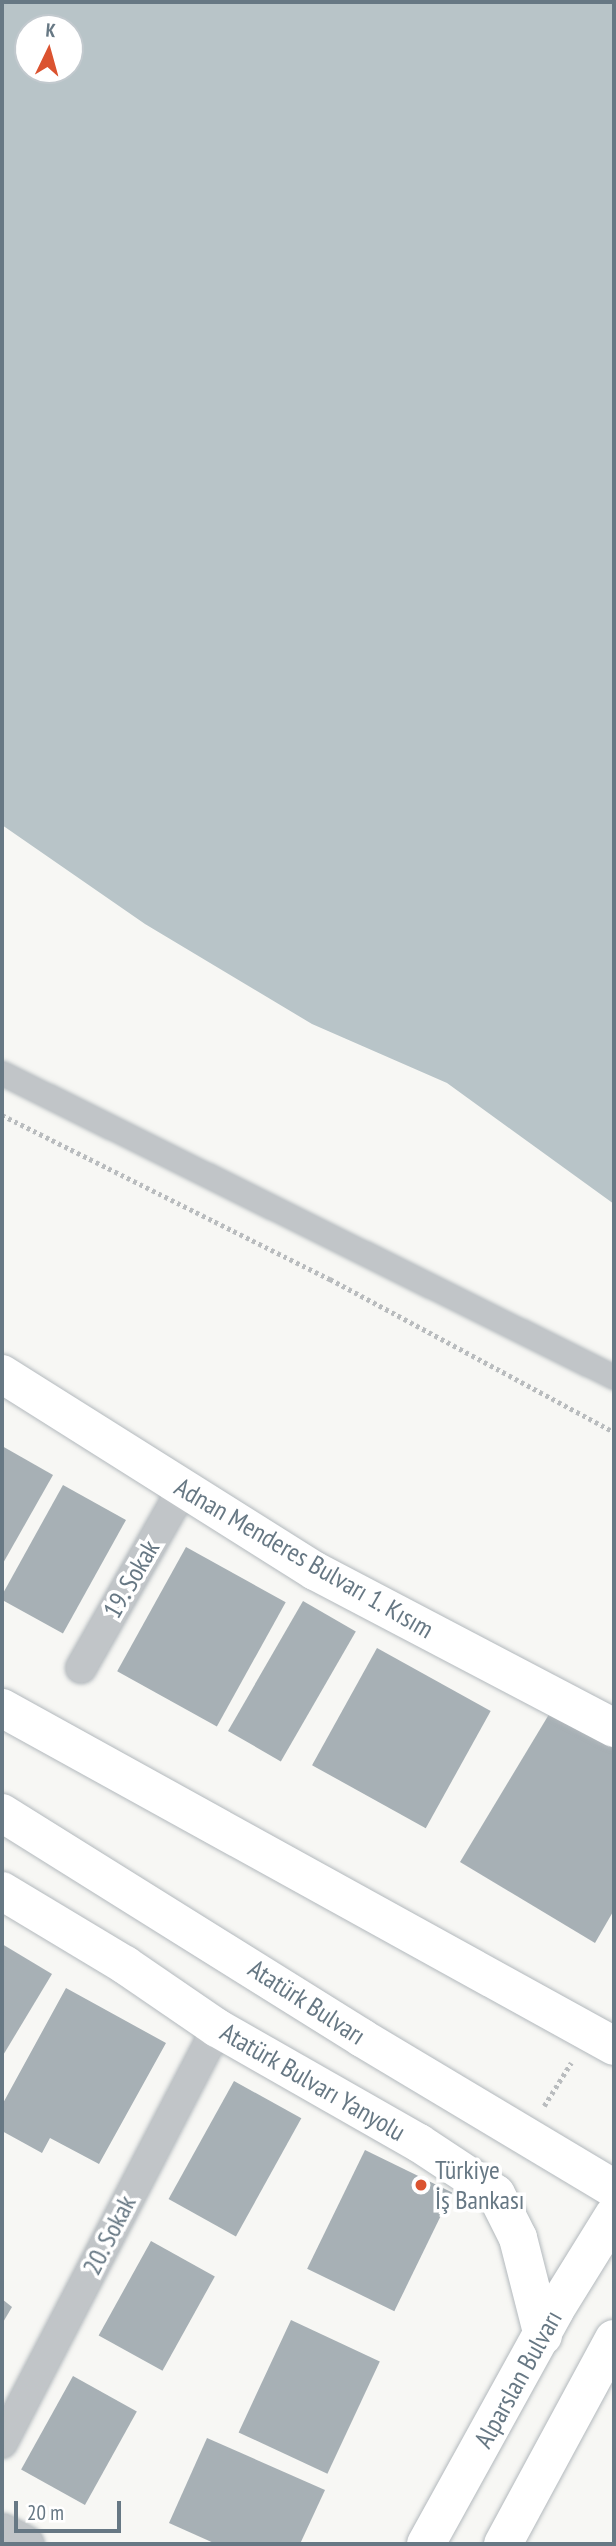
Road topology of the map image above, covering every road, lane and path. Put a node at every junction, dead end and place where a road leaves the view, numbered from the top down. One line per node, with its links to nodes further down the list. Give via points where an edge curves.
1 (2, 1073): 4 (street)
2 (2, 1115): 5 (path, via 330,1279)
3 (2, 1374): 6 (main road, Adnan Menderes Bulvarı 1. Kısım)
4 (614, 1377)
5 (614, 1432)
6 (182, 1490): 7 (street, 19. Sokak); 9 (main road, Adnan Menderes Bulvarı 1. Kısım, via 315,1571)
7 (80, 1668)
8 (2, 1708): 13 (main road)
9 (614, 1728)
10 (2, 1813): 14 (main road, Atatürk Bulvarı, via 362,2039)
11 (2, 1892): 12 (main road, Atatürk Bulvarı Yanyolu, via 125,1965)
12 (217, 2028): 16 (main road, Atatürk Bulvarı Yanyolu, via 419,2143 496,2194 519,2238); 20 (street, 20. Sokak)
13 (614, 2046)
14 (614, 2189)
15 (614, 2215): 16 (main road, Alparslan Bulvarı)
16 (543, 2336): 23 (main road, Alparslan Bulvarı)
17 (614, 2339): 19 (main road)
18 (614, 2365): 19 (main road)
19 (585, 2390): 24 (main road)
20 (2, 2443)
21 (2, 2532): 22 (street)
22 (25, 2544)
23 (426, 2544)
24 (503, 2544)

